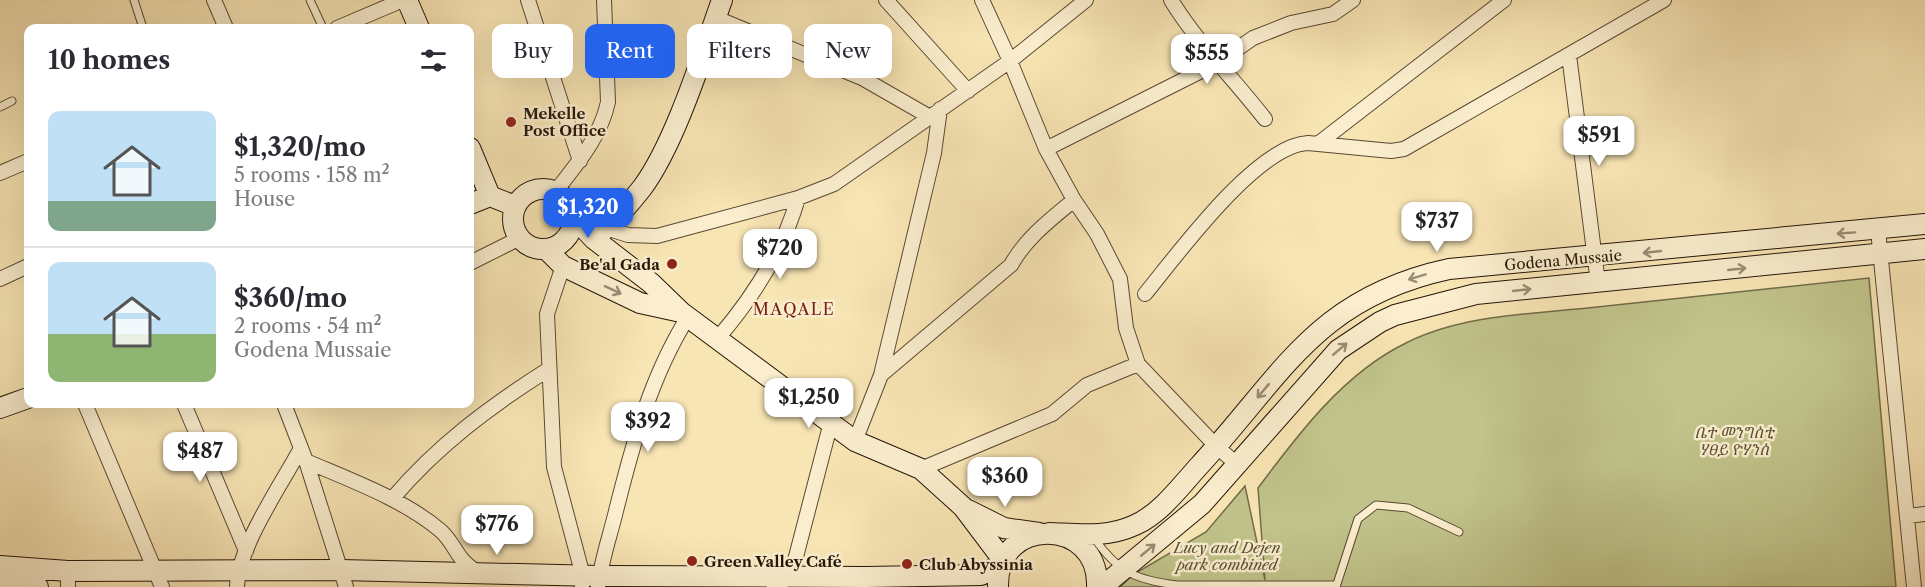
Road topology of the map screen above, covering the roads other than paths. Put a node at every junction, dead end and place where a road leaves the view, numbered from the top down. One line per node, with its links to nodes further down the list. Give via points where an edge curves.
1 (134, 0): 15 (lane)
2 (213, 0): 16 (street)
3 (310, 0): 17 (lane)
4 (405, 0): 18 (street); 19 (street)
5 (528, 0): 31 (street)
6 (604, 0): 31 (street, via 608,102 601,125)
7 (886, 0): 23 (street)
8 (981, 0): 21 (street)
9 (1086, 0): 21 (street)
10 (1172, 0): 22 (street)
11 (1353, 0): 22 (street, via 1333,14 1291,23 1253,38)
12 (1504, 0): 28 (street)
13 (1664, 0): 20 (street)
14 (719, 9): 26 (street); 43 (street, via 667,142 643,187)
15 (142, 24)
16 (224, 24)
17 (321, 24)
18 (347, 24)
19 (417, 24)
20 (1569, 56): 28 (street, via 1404,149 1384,151); 48 (street)
21 (1010, 61): 23 (street); 29 (street)
22 (1217, 63): 27 (street); 29 (street)
23 (968, 91): 26 (street)
24 (12, 101): 25 (lane)
25 (0, 107)
26 (935, 113): 36 (street, via 834,184); 59 (street, via 934,153)
27 (1265, 119)
28 (1319, 143): 54 (street, via 1295,144 1281,150 1231,191)
29 (1046, 149): 37 (street)
30 (474, 158): 35 (street)
31 (580, 161): 34 (street)
32 (24, 163): 33 (street)
33 (0, 173)
34 (555, 192): 39 (street, via 536,190); 40 (street, via 567,200)
35 (490, 196): 38 (street); 39 (street)
36 (798, 198): 43 (street, via 657,236); 56 (street, via 761,284)
37 (1074, 200): 57 (street, via 1097,234 1119,279 1126,328); 59 (street, via 1037,231 1011,265)
38 (474, 202)
39 (514, 206): 44 (street, via 515,229)
40 (574, 218): 43 (street); 45 (street, via 565,241)
41 (1925, 224): 42 (street, Godena Mussaie)
42 (1878, 230): 47 (street); 48 (street, Godena Mussaie, one-way to 48)
43 (600, 234): 55 (street)
44 (520, 238): 45 (street, via 528,245); 49 (street)
45 (546, 249): 50 (street)
46 (1925, 249): 47 (street, Godena Mussaie)
47 (1881, 254): 53 (street, Godena Mussaie, one-way to 47); 74 (street)
48 (1594, 257): 53 (street); 67 (street, Godena Mussaie, one-way to 67, via 1449,270 1373,294 1338,315 1305,343)
49 (474, 261)
50 (563, 266): 55 (street, one-way to 55, via 640,303); 58 (street, via 547,314)
51 (24, 268): 52 (street)
52 (0, 279)
53 (1598, 283): 69 (street, Godena Mussaie, one-way to 53, via 1327,361 1350,340 1380,322 1476,294)
54 (1145, 294)
55 (684, 314): 56 (street); 88 (street, via 651,389)
56 (718, 338): 65 (street)
57 (1138, 364): 67 (street); 70 (street, via 1087,385 1052,414)
58 (549, 369): 71 (street, via 460,430 425,461); 88 (street, via 554,467)
59 (881, 375): 66 (street)
60 (24, 399): 61 (street)
61 (0, 408)
62 (87, 408): 84 (street)
63 (186, 408): 78 (street)
64 (285, 408): 68 (street)
65 (831, 422): 66 (street); 83 (street)
66 (855, 441): 70 (street)
67 (1217, 447): 69 (street); 77 (street, Godena Mussaie, via 1151,516 1123,530)
68 (303, 455): 71 (street); 78 (street); 85 (street)
69 (1238, 465): 81 (street, Godena Mussaie, one-way to 69, via 1202,504)
70 (921, 469): 72 (street)
71 (392, 499): 82 (street, via 441,531 462,563)
72 (963, 507): 76 (street, via 1004,528); 79 (street)
73 (1925, 514): 74 (street)
74 (1908, 516): 97 (street)
75 (1460, 532): 91 (lane, via 1408,508 1376,505 1358,519)
76 (1044, 533): 77 (street, Godena Mussaie); 79 (street, via 1020,541); 95 (street, via 1070,538 1086,551 1096,570)
77 (1091, 535): 81 (lane, via 1108,558)
78 (246, 551): 87 (street)
79 (1002, 562): 89 (street, via 981,575); 94 (street)
80 (0, 566): 86 (street)
81 (1124, 570): 91 (lane, via 1154,582 1177,585); 96 (street, Godena Mussaie)
82 (480, 574): 85 (street); 88 (street)
83 (791, 576): 88 (street); 89 (street); 93 (street)
84 (158, 578): 86 (street); 87 (street)
85 (343, 578): 87 (street)
86 (68, 579)
87 (238, 579)
88 (591, 581)
89 (866, 582)
90 (0, 585): 92 (street)
91 (1335, 586)
92 (38, 587)
93 (774, 587)
94 (998, 587)
95 (1097, 587)
96 (1102, 587)
97 (1914, 587)

